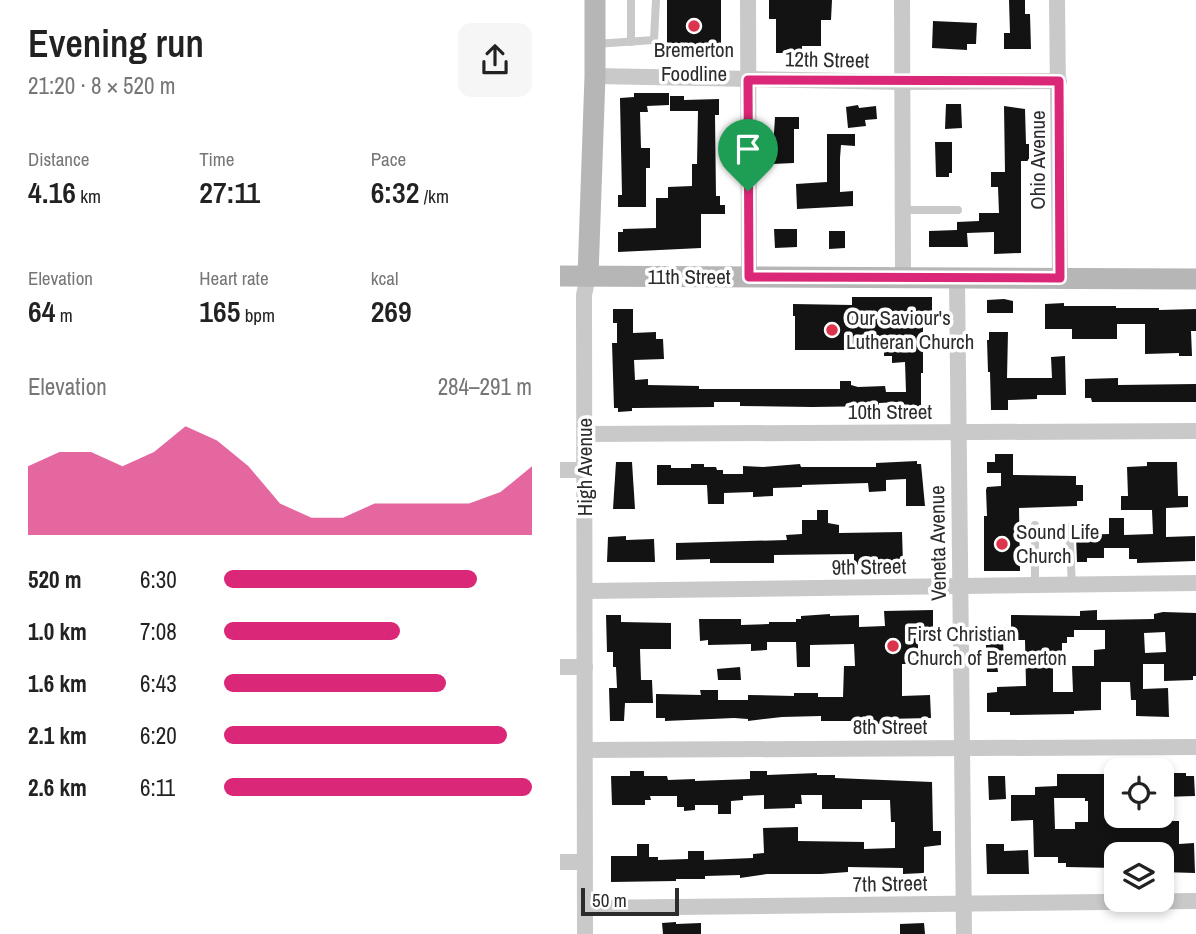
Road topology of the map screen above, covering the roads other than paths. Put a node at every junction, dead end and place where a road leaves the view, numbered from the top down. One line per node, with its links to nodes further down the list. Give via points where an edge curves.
1 (595, 0): 8 (main road, High Avenue)
2 (631, 0): 7 (lane)
3 (656, 0): 7 (lane, via 654,40)
4 (747, 0): 10 (street)
5 (902, 0): 12 (street)
6 (1057, 0): 11 (street, Ohio Avenue)
7 (631, 42): 8 (lane)
8 (595, 44): 9 (main road, High Avenue)
9 (595, 76): 10 (street, 12th Street); 16 (main road, High Avenue)
10 (748, 80): 12 (street, 12th Street); 17 (street)
11 (1059, 81): 12 (street, 12th Street); 20 (street, Ohio Avenue)
12 (901, 82): 13 (street)
13 (902, 210): 14 (lane); 18 (street)
14 (958, 210)
15 (560, 276): 16 (main road, 11th Street)
16 (588, 276): 17 (main road, 11th Street); 24 (street, High Avenue, via 584,295)
17 (749, 277): 18 (main road, 11th Street)
18 (903, 278): 19 (main road, 11th Street)
19 (957, 278): 20 (main road, 11th Street); 23 (street, Veneta Avenue)
20 (1060, 278): 21 (main road, 11th Street)
21 (1196, 279)
22 (1196, 431): 23 (street, 10th Street)
23 (958, 432): 24 (street, 10th Street); 32 (street, Veneta Avenue)
24 (585, 434): 26 (street, High Avenue)
25 (560, 470): 26 (street)
26 (585, 470): 33 (street, High Avenue)
27 (1035, 525): 30 (lane)
28 (1069, 527): 31 (lane)
29 (1196, 583): 31 (street, 9th Street)
30 (1035, 585): 31 (street, 9th Street); 32 (street, 9th Street)
31 (1072, 585)
32 (960, 586): 33 (street, 9th Street); 37 (street, Veneta Avenue)
33 (585, 591): 35 (street, High Avenue)
34 (560, 667): 35 (street)
35 (585, 667): 38 (street, High Avenue)
36 (1196, 747): 37 (street, 8th Street)
37 (962, 748): 38 (street, 8th Street); 42 (street, Veneta Avenue)
38 (585, 750): 40 (street, High Avenue)
39 (560, 862): 40 (street)
40 (585, 862): 43 (street, High Avenue)
41 (1196, 901): 42 (street, 7th Street)
42 (963, 904): 43 (street, 7th Street); 45 (street, Veneta Avenue)
43 (585, 908): 44 (street, High Avenue)
44 (585, 934)
45 (964, 934)

